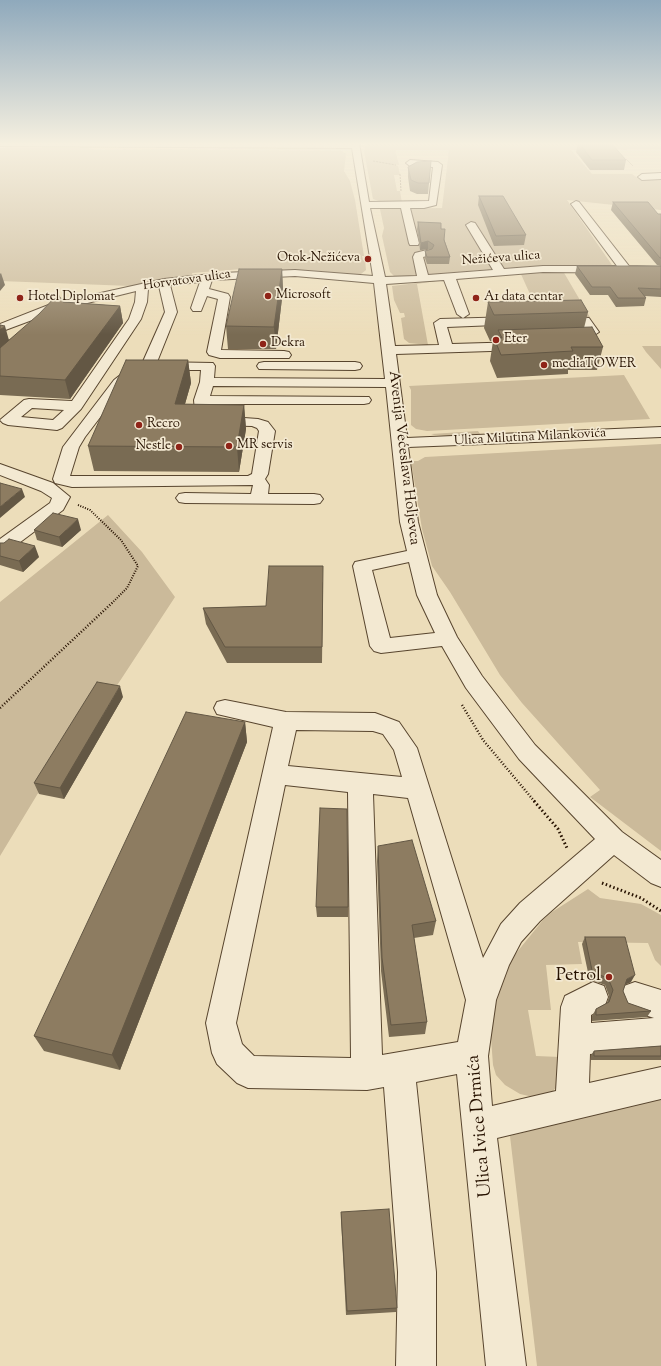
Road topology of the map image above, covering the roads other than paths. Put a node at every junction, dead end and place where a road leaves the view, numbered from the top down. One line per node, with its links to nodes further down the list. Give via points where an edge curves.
1 (366, 207): 12 (street, Avenija Većeslava Holjevca)
2 (405, 207): 5 (street)
3 (578, 207): 7 (street)
4 (471, 225): 9 (street)
5 (414, 243)
6 (427, 253): 11 (street, via 418,257)
7 (625, 269): 8 (street, Nežićeva ulica); 9 (street, Nežićeva ulica)
8 (661, 270)
9 (500, 272): 10 (street, Nežićeva ulica)
10 (449, 277): 11 (street, Nežićeva ulica); 20 (street)
11 (424, 279): 12 (street, Nežićeva ulica)
12 (379, 280): 15 (street, Horvatova ulica, via 295,273 249,273); 29 (street, Avenija Većeslava Holjevca)
13 (164, 282): 15 (street, Horvatova ulica); 16 (street, Horvatova ulica); 31 (street, via 171,312)
14 (326, 282): 15 (street)
15 (205, 284): 17 (street); 30 (street, via 224,297 214,352)
16 (142, 287): 19 (street, Horvatova ulica); 38 (street, via 141,302)
17 (197, 308)
18 (11, 311): 19 (street)
19 (38, 313): 23 (street, Horvatova ulica); 24 (street, via 41,323)
20 (467, 318): 21 (street); 27 (street); 28 (street, via 440,323)
21 (526, 321)
22 (540, 321): 25 (street, via 582,320 587,322)
23 (0, 328)
24 (38, 328)
25 (591, 340)
26 (534, 346): 27 (street)
27 (479, 347): 28 (street)
28 (446, 348): 29 (street)
29 (389, 350): 35 (street, Avenija Većeslava Holjevca)
30 (284, 355)
31 (148, 366): 32 (street); 42 (street, via 119,383 88,422 71,447 62,479 72,482 94,482 248,481)
32 (208, 366): 33 (street); 34 (street)
33 (355, 366)
34 (207, 382): 35 (street); 36 (street)
35 (393, 383): 40 (street, Avenija Većeslava Holjevca)
36 (202, 400): 37 (street); 42 (street, via 202,412 213,420 263,425 267,431 260,474)
37 (364, 400)
38 (76, 406)
39 (661, 432): 40 (street, Ulica Milutina Milankovića)
40 (399, 443): 47 (street, Avenija Većeslava Holjevca)
41 (0, 469): 46 (street, via 47,487 61,497 57,506)
42 (257, 478): 44 (street, via 261,485)
43 (185, 498): 44 (street)
44 (258, 499): 45 (street)
45 (314, 499)
46 (0, 548)
47 (416, 555): 48 (street, Avenija Većeslava Holjevca, via 427,595); 48 (street, via 362,566 381,646)
48 (447, 638): 54 (street, Avenija Većeslava Holjevca, via 474,682 527,752)
49 (225, 708): 50 (street)
50 (286, 721): 51 (street); 53 (street, via 375,722 391,728 405,748)
51 (275, 774): 52 (street); 61 (street, via 222,1023 228,1053 248,1072)
52 (360, 782): 53 (street); 61 (street)
53 (417, 789): 57 (street)
54 (613, 840): 55 (street, Avenija Većeslava Holjevca); 57 (street, Ulica Ivice Drmića, via 530,912 511,934)
55 (661, 875)
56 (593, 997): 59 (street, via 576,1007)
57 (481, 1000): 60 (street, Ulica Ivice Drmića)
58 (661, 1033): 59 (street)
59 (574, 1040): 63 (street)
60 (472, 1056): 61 (street); 64 (street, Ulica Ivice Drmića)
61 (383, 1071): 65 (street, via 417,1272)
62 (661, 1083): 63 (street)
63 (572, 1105): 64 (street)
64 (478, 1126): 66 (street, Ulica Ivice Drmića)
65 (416, 1366)
66 (506, 1366)

